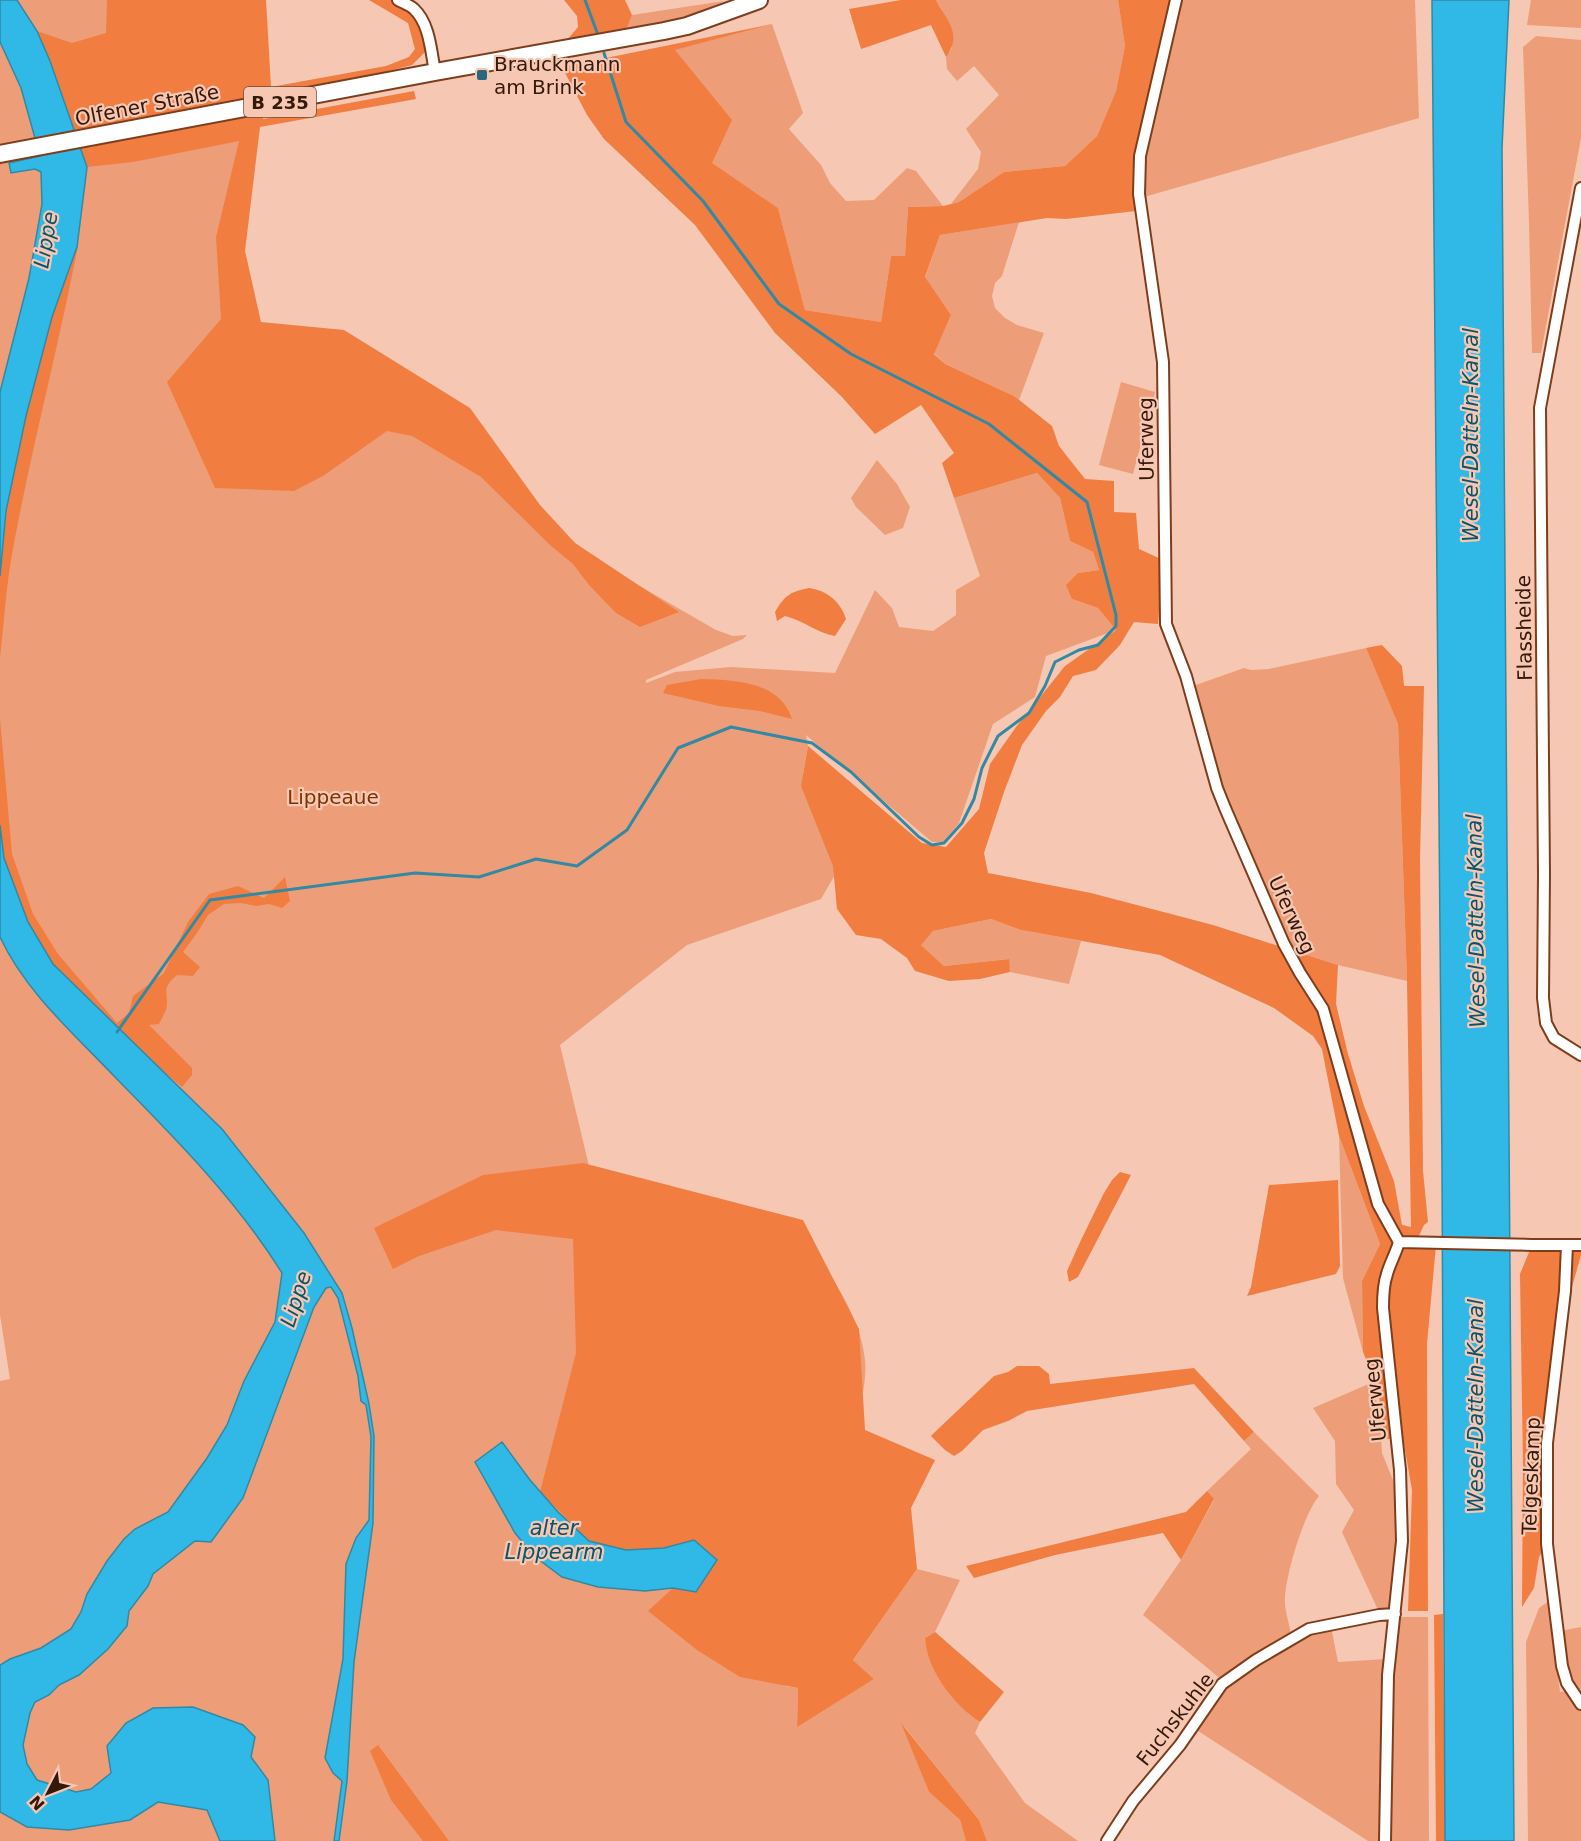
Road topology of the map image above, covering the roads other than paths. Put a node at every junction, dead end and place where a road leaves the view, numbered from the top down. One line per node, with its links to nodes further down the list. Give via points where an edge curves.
1 (398, 0): 4 (street, via 414,8 422,19)
2 (759, 0): 4 (main road, Olfener Straße / B 235, via 687,26)
3 (1176, 0): 8 (street, Uferweg, via 1140,156 1139,194 1163,362 1166,624 1229,818 1284,944 1323,1009 1378,1204)
4 (435, 72): 5 (main road, Olfener Straße / B 235)
5 (0, 154)
6 (1581, 188): 7 (street, Flassheide, via 1540,408 1543,998 1546,1023 1554,1038)
7 (1581, 1055)
8 (1399, 1242): 9 (street); 11 (street, Uferweg, via 1383,1289 1400,1470 1402,1541)
9 (1567, 1245): 10 (street); 12 (street, Telgeskamp, via 1547,1443 1547,1544 1562,1666 1567,1683)
10 (1581, 1245)
11 (1395, 1614): 13 (street, Fuchskuhle, via 1309,1629 1222,1684); 14 (street, Uferweg, via 1388,1675)
12 (1581, 1704)
13 (1107, 1841)
14 (1385, 1841)

